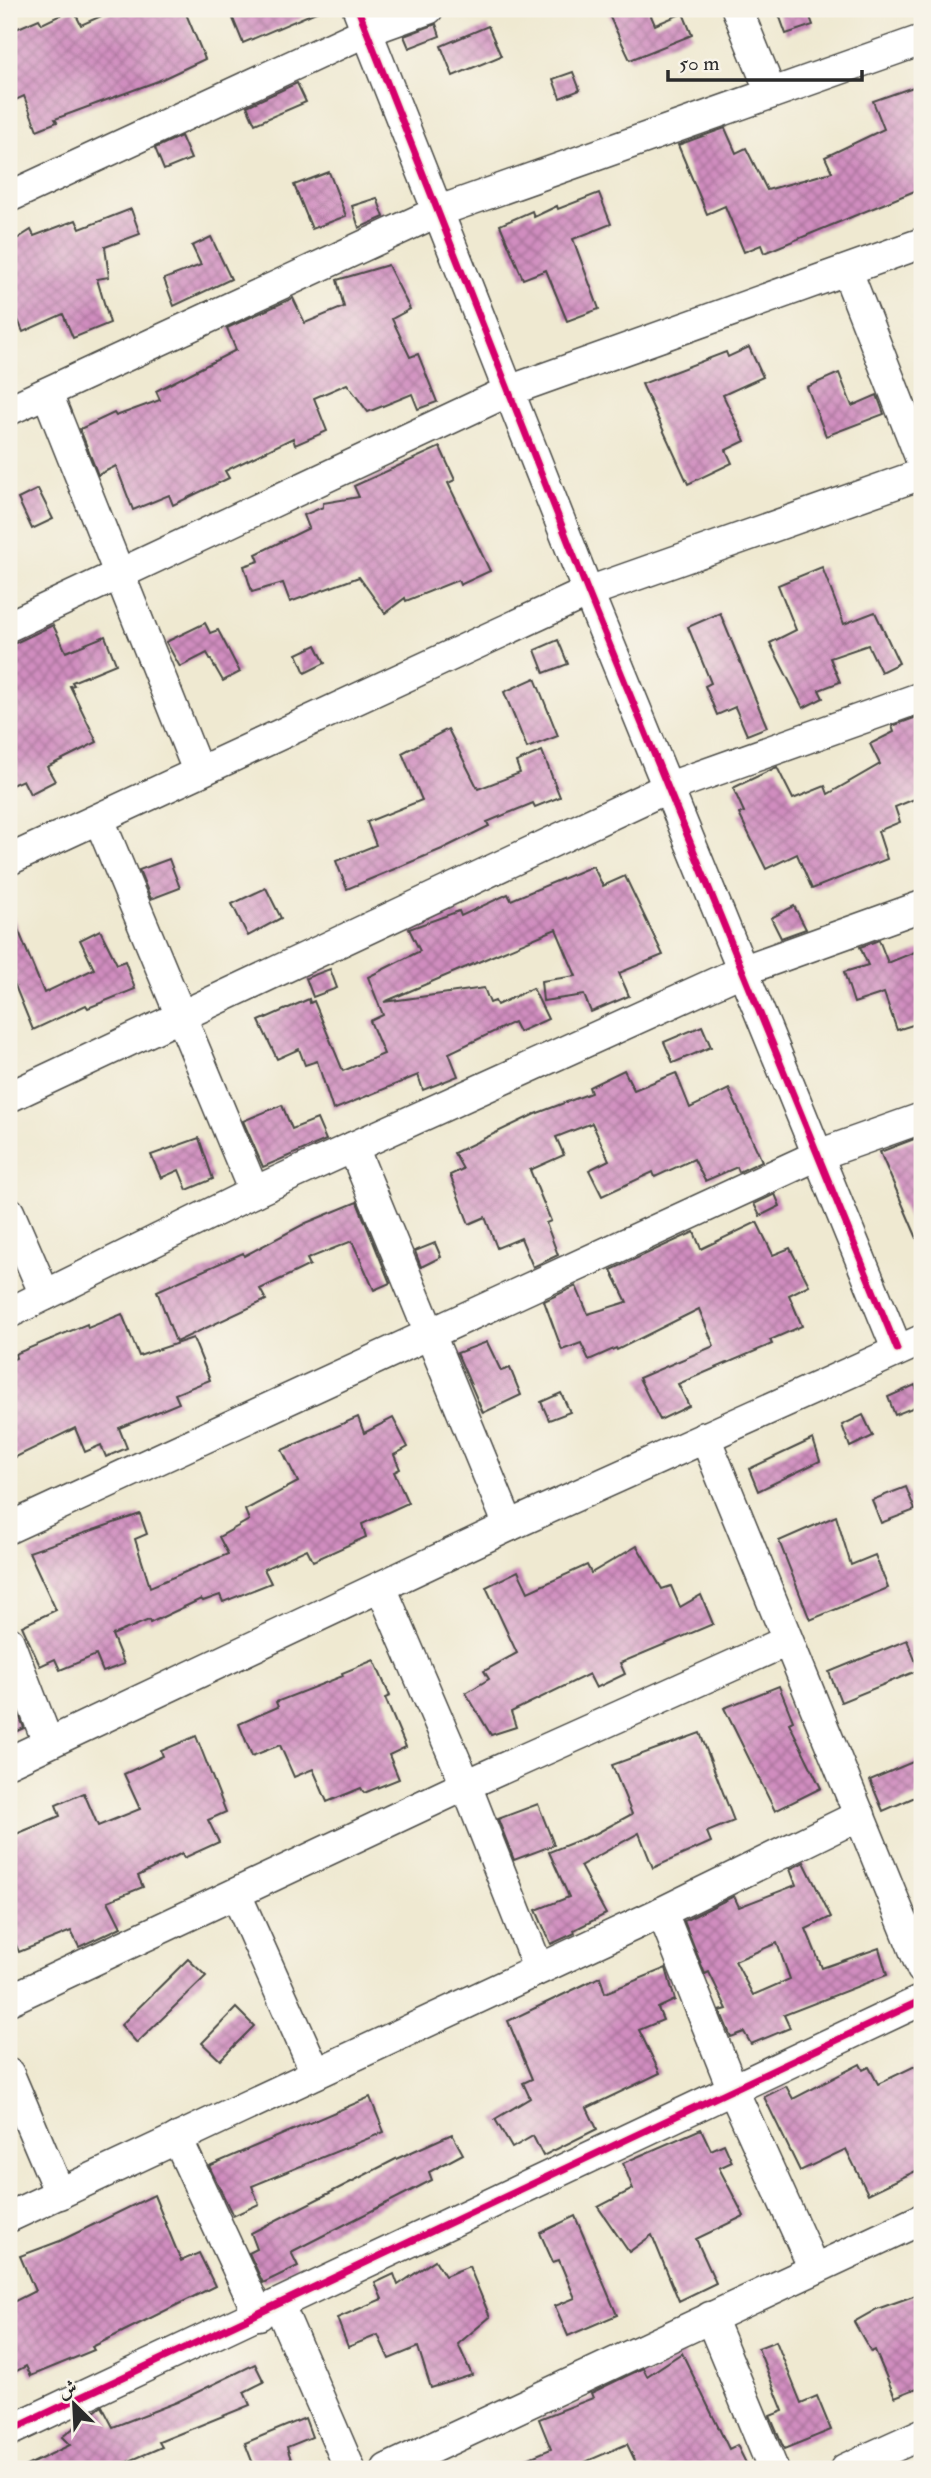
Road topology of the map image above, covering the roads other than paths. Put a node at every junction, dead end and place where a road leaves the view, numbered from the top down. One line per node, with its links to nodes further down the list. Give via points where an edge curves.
1 (428, 9): 3 (street)
2 (737, 9): 5 (street)
3 (362, 20): 6 (street); 7 (street)
4 (922, 40): 5 (street)
5 (771, 93): 7 (street)
6 (9, 197)
7 (439, 211): 10 (street); 11 (street)
8 (922, 243): 9 (street)
9 (847, 271): 10 (street); 13 (street)
10 (511, 390): 15 (street); 16 (street)
11 (47, 393): 12 (street); 15 (street)
12 (9, 410)
13 (922, 462)
14 (922, 474): 16 (street)
15 (118, 575): 17 (street); 19 (street)
16 (589, 592): 19 (street); 20 (street)
17 (9, 626)
18 (922, 698): 20 (street)
19 (198, 771): 21 (street)
20 (669, 787): 24 (street); 25 (street)
21 (99, 819): 22 (street); 25 (street)
22 (9, 860)
23 (922, 906): 24 (street)
24 (744, 971): 28 (street); 29 (street)
25 (181, 1018): 26 (street); 30 (street)
26 (9, 1097)
27 (922, 1118): 29 (street)
28 (353, 1147): 30 (street); 34 (street)
29 (818, 1155): 34 (street); 35 (street)
30 (254, 1192): 32 (street)
31 (9, 1212): 32 (street)
32 (45, 1295): 33 (street)
33 (9, 1314)
34 (429, 1333): 37 (street); 38 (street)
35 (909, 1345): 36 (street)
36 (705, 1437): 37 (street); 40 (street)
37 (509, 1525): 39 (street)
38 (9, 1528)
39 (382, 1587): 42 (street); 44 (street)
40 (787, 1641): 44 (street); 45 (street)
41 (9, 1642): 42 (street)
42 (48, 1743): 43 (street)
43 (9, 1762)
44 (466, 1785): 46 (street); 48 (street)
45 (860, 1815): 47 (street); 49 (street)
46 (236, 1894): 50 (street); 52 (street)
47 (662, 1912): 48 (street); 54 (street)
48 (538, 1968): 52 (street)
49 (922, 1969)
50 (9, 2000)
51 (922, 2000): 54 (street)
52 (316, 2073): 55 (street)
53 (9, 2074): 56 (street)
54 (733, 2091): 59 (street); 60 (street)
55 (177, 2138): 56 (street); 60 (street)
56 (60, 2194): 57 (street)
57 (9, 2217)
58 (922, 2219): 59 (street)
59 (814, 2269): 61 (street)
60 (269, 2310): 62 (street); 64 (street)
61 (710, 2317): 65 (street); 66 (street)
62 (9, 2431)
63 (922, 2434): 67 (street)
64 (350, 2469)
65 (387, 2469)
66 (773, 2469)
67 (845, 2469)

